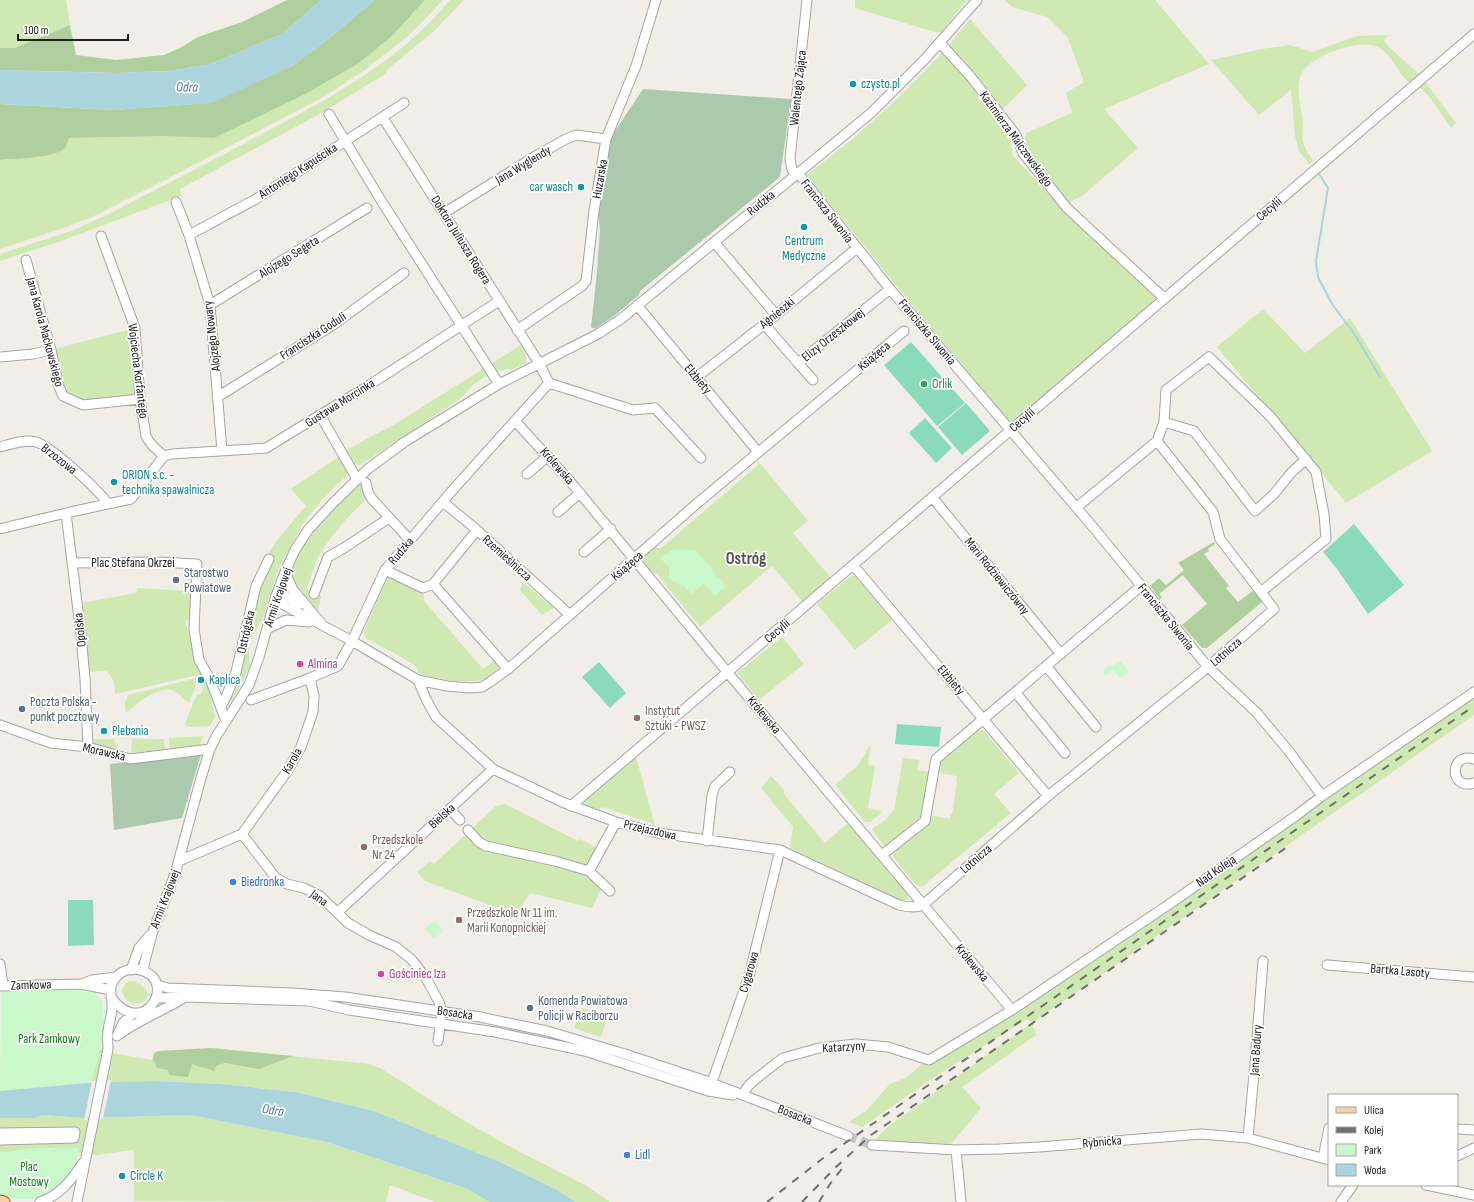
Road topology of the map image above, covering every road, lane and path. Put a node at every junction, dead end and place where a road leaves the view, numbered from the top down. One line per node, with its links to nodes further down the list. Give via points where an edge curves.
1 (656, 0): 9 (street, Huzarska, via 636,66)
2 (807, 0): 11 (street, Walentego Zająca, via 790,158 792,170)
3 (977, 0): 5 (street, Rudzka)
4 (1474, 34): 22 (street, Cecylii)
5 (940, 43): 11 (street, Rudzka, via 891,94); 22 (street, Kazimierza Malczewskiego, via 1016,135 1023,153 1067,208)
6 (404, 103): 8 (street, Antoniego Kapuścika)
7 (329, 114): 10 (street)
8 (383, 118): 10 (street, Antoniego Kapuścika); 14 (street, Doktora Juliusza Rogera)
9 (606, 139): 14 (street, Jana Wyglendy, via 576,135 566,139); 29 (street, Huzarska, via 585,282)
10 (344, 141): 15 (street, Antoniego Kapuścika, via 256,198); 28 (street)
11 (797, 174): 17 (street, Rudzka); 18 (street, Francisza Siwonia)
12 (176, 202): 15 (street, Alojzego Nowary)
13 (367, 208): 24 (street, Alojzego Segeta)
14 (444, 213): 23 (street, Doktora Juliusza Rogera)
15 (189, 235): 24 (street, Alojzego Nowary)
16 (101, 236): 40 (street, Wojciecha Korfantego, via 135,328)
17 (714, 242): 25 (street, Rudzka); 26 (street)
18 (857, 248): 21 (street, Franciszka Siwonia); 26 (street, Agnieszki)
19 (26, 260): 31 (street, Jana Karola Maćkowskiego)
20 (404, 273): 39 (street, Franciszka Goduli, via 333,325)
21 (890, 288): 34 (street, Elizy Orzeszkowej); 44 (street, Franciszka Siwonia)
22 (1164, 298): 44 (street, Cecylii)
23 (499, 300): 28 (street, Gustawa Morcinka); 29 (street, Doktora Juliusza Rogera)
24 (210, 305): 39 (street, Alojzego Nowary)
25 (638, 305): 33 (street, Rudzka, via 605,330); 35 (street, Elżbiety)
26 (776, 315): 27 (street, Agnieszki)
27 (764, 324): 34 (street, Elizy Orzeszkowej); 35 (street, Agnieszki)
28 (461, 325): 38 (street); 41 (street, Gustawa Morcinka)
29 (517, 330): 33 (street, Doktora Juliusza Rogera)
30 (904, 331): 48 (street, Książęca)
31 (51, 350): 32 (street); 40 (street, Jana Karola Maćkowskiego, via 63,396 83,405)
32 (0, 357)
33 (539, 363): 37 (street); 38 (street, Armii Krajowej)
34 (798, 363): 36 (street)
35 (697, 377): 48 (street, Elżbiety)
36 (813, 380)
37 (550, 383): 42 (street, Rudzka); 51 (street, via 633,410 655,408)
38 (499, 384): 54 (street, Armii Krajowej, via 406,441)
39 (219, 396): 47 (street, Alojzego Nowary)
40 (140, 399): 49 (street, Wojciecha Korfantego, via 148,441)
41 (320, 415): 47 (street, Gustawa Morcinka, via 266,448); 54 (street)
42 (515, 421): 50 (street, Królewska); 58 (street, Rudzka)
43 (1164, 422): 45 (street); 52 (street, via 1194,430 1255,511); 52 (street, via 1166,390 1209,357 1270,416)
44 (1010, 430): 57 (street, Cecylii); 60 (street, Franciszka Siwonia)
45 (1157, 441): 60 (street); 77 (street, via 1213,512 1220,539)
46 (0, 447): 59 (street, Brzozowa, via 28,441 42,444 101,494)
47 (222, 451): 49 (street, Gustawa Morcinka)
48 (758, 452): 70 (street, Książęca)
49 (164, 456): 59 (street, via 131,499)
50 (548, 456): 53 (street); 56 (street, Królewska)
51 (701, 458)
52 (1306, 459): 77 (street, via 1316,472 1326,539)
53 (527, 474)
54 (357, 479): 74 (street, Armii Krajowej, via 308,530)
55 (366, 483): 63 (street, via 370,496)
56 (580, 493): 61 (street); 65 (street, Królewska)
57 (932, 497): 72 (street, Cecylii); 85 (street, Marii Rodziewiczówny)
58 (443, 502): 66 (street, Rzemieślnicza); 67 (street, Rudzka)
59 (108, 504): 62 (street)
60 (1077, 507): 76 (street, Franciszka Siwonia)
61 (558, 512)
62 (66, 513): 64 (street); 71 (street, Opolska)
63 (389, 518): 67 (street); 78 (street, via 328,557)
64 (0, 529)
65 (610, 529): 68 (street); 70 (street, Królewska)
66 (477, 530): 75 (street); 81 (street, Rzemieślnicza)
67 (410, 540): 73 (street, Rudzka)
68 (584, 552)
69 (269, 559): 95 (street, Ostrógska, via 256,586 236,672)
70 (635, 559): 81 (street, Książęca); 89 (street, Królewska)
71 (72, 563): 95 (street, Plac Stefana Okrzei, via 197,564 194,629 199,660); 100 (street, Opolska, via 85,679)
72 (853, 565): 89 (street, Cecylii); 96 (street, Elżbiety)
73 (385, 570): 75 (street, via 423,588); 84 (street, Rudzka)
74 (285, 572): 79 (street, Armii Krajowej); 80 (street, Książęca, via 293,590)
75 (434, 584): 88 (street)
76 (1141, 586): 85 (street); 87 (street, Franciszka Siwonia)
77 (1262, 592): 87 (street, Lotnicza, via 1274,609)
78 (314, 594)
79 (276, 596): 80 (street, Książęca, via 289,597); 82 (street, Książęca, via 282,604); 83 (street, Armii Krajowej)
80 (310, 610): 82 (street, Książęca)
81 (570, 615): 88 (street, Książęca)
82 (319, 624): 83 (street, Książęca, via 286,620); 84 (street, Książęca)
83 (266, 629): 97 (street, Armii Krajowej, via 249,685)
84 (352, 641): 90 (street, Rudzka, via 338,666); 91 (street, Książęca)
85 (1061, 654): 86 (street)
86 (1047, 667): 93 (street); 99 (street)
87 (1208, 668): 107 (street, Lotnicza); 108 (street, Franciszka Siwonia, via 1257,713)
88 (508, 669): 91 (street, Książęca, via 482,687 447,686)
89 (728, 673): 109 (street, Cecylii); 117 (street, Królewska)
90 (310, 678): 94 (street, Rudzka); 114 (street, Karola, via 314,696 313,712 301,747 288,770)
91 (418, 680): 104 (street, Przejazdowa, via 436,717)
92 (1474, 692): 108 (street, Nad Koleją)
93 (1016, 693): 96 (street); 102 (street)
94 (251, 700)
95 (221, 706): 97 (street, Plac Stefana Okrzei)
96 (984, 720): 107 (street, Elżbiety); 117 (street, via 936,759 925,822)
97 (226, 721): 101 (street, Armii Krajowej)
98 (0, 725): 100 (street, Morawska, via 51,743)
99 (1096, 728)
100 (88, 747): 101 (street, Morawska, via 130,759)
101 (210, 749): 118 (street, Armii Krajowej)
102 (1065, 753)
103 (1474, 759): 106 (street, via 1461,760 1455,770 1461,782)
104 (493, 769): 109 (street, Przejazdowa); 110 (street, Bielska)
105 (730, 772): 115 (street, via 715,786)
106 (1474, 784)
107 (1048, 796): 121 (street, Lotnicza)
108 (1322, 796): 137 (street, Nad Koleją, via 1168,905)
109 (571, 806): 112 (street, Przejazdowa)
110 (450, 809): 111 (street); 122 (street, Bielska)
111 (460, 820)
112 (616, 822): 115 (street, Przejazdowa, via 658,833); 119 (street)
113 (468, 830): 119 (street, via 486,846)
114 (242, 834): 118 (street); 122 (street, Jana, via 276,878 320,896)
115 (707, 841): 116 (street, Przejazdowa)
116 (780, 850): 121 (street, Przejazdowa, via 899,905); 145 (street, Cygarowa, via 749,976)
117 (882, 855): 121 (street, Królewska)
118 (178, 861): 123 (street, Armii Krajowej)
119 (589, 871): 120 (street)
120 (610, 891)
121 (923, 905): 137 (street, Królewska)
122 (338, 912): 138 (street, Jana, via 348,923 396,946 411,959 426,978)
123 (152, 934): 127 (street, Armii Krajowej, via 139,948); 128 (street, Armii Krajowej)
124 (1263, 961): 151 (street, Jana Badury)
125 (0, 964): 133 (street, Zamkowa)
126 (1327, 965): 130 (street, Bartka Lasoty)
127 (131, 970): 128 (street); 129 (street)
128 (144, 972): 132 (street, via 153,978)
129 (116, 977): 131 (street, Zamkowa); 134 (street, via 111,985)
130 (1474, 977)
131 (81, 984): 133 (street, Zamkowa); 134 (street, Zamkowa)
132 (157, 985): 136 (street); 138 (street, Bosacka, via 168,988 321,995)
133 (1, 986)
134 (111, 993): 139 (street, via 120,1007); 144 (street)
135 (186, 997): 136 (street, Bosacka); 140 (street, Bosacka, via 309,1002); 141 (street, via 136,1022)
136 (157, 998): 139 (street, via 150,1008)
137 (1012, 1010): 143 (street, Nad Koleją)
138 (442, 1012): 140 (street); 145 (street, Bosacka, via 547,1031 625,1054)
139 (133, 1013): 141 (street, via 123,1022)
140 (440, 1023): 142 (street); 145 (street, Bosacka, via 584,1051)
141 (117, 1036): 144 (street)
142 (438, 1041)
143 (954, 1044): 146 (street, Katarzyny, via 929,1060 888,1046 856,1044 819,1048 783,1058 749,1085)
144 (108, 1049): 157 (street)
145 (710, 1087): 146 (street, Bosacka, via 721,1094)
146 (742, 1095): 150 (street, Bosacka)
147 (1458, 1129): 148 (street)
148 (1474, 1130)
149 (0, 1133): 153 (street, via 75,1132 74,1138)
150 (848, 1136)
151 (1248, 1138): 156 (street, Rybnicka, via 1201,1134 1035,1148); 159 (street, Rybnicka)
152 (1328, 1138): 159 (street)
153 (0, 1140)
154 (872, 1145): 156 (street, Rybnicka)
155 (1474, 1148): 158 (street)
156 (956, 1150): 167 (street)
157 (86, 1156): 165 (street, via 68,1185); 166 (street)
158 (1458, 1156)
159 (1326, 1159)
160 (1352, 1186): 168 (street)
161 (1431, 1186): 162 (street)
162 (1474, 1195)
163 (0, 1201): 164 (main road)
164 (4, 1202)
165 (40, 1202)
166 (77, 1202)
167 (961, 1202)
168 (1341, 1202)

